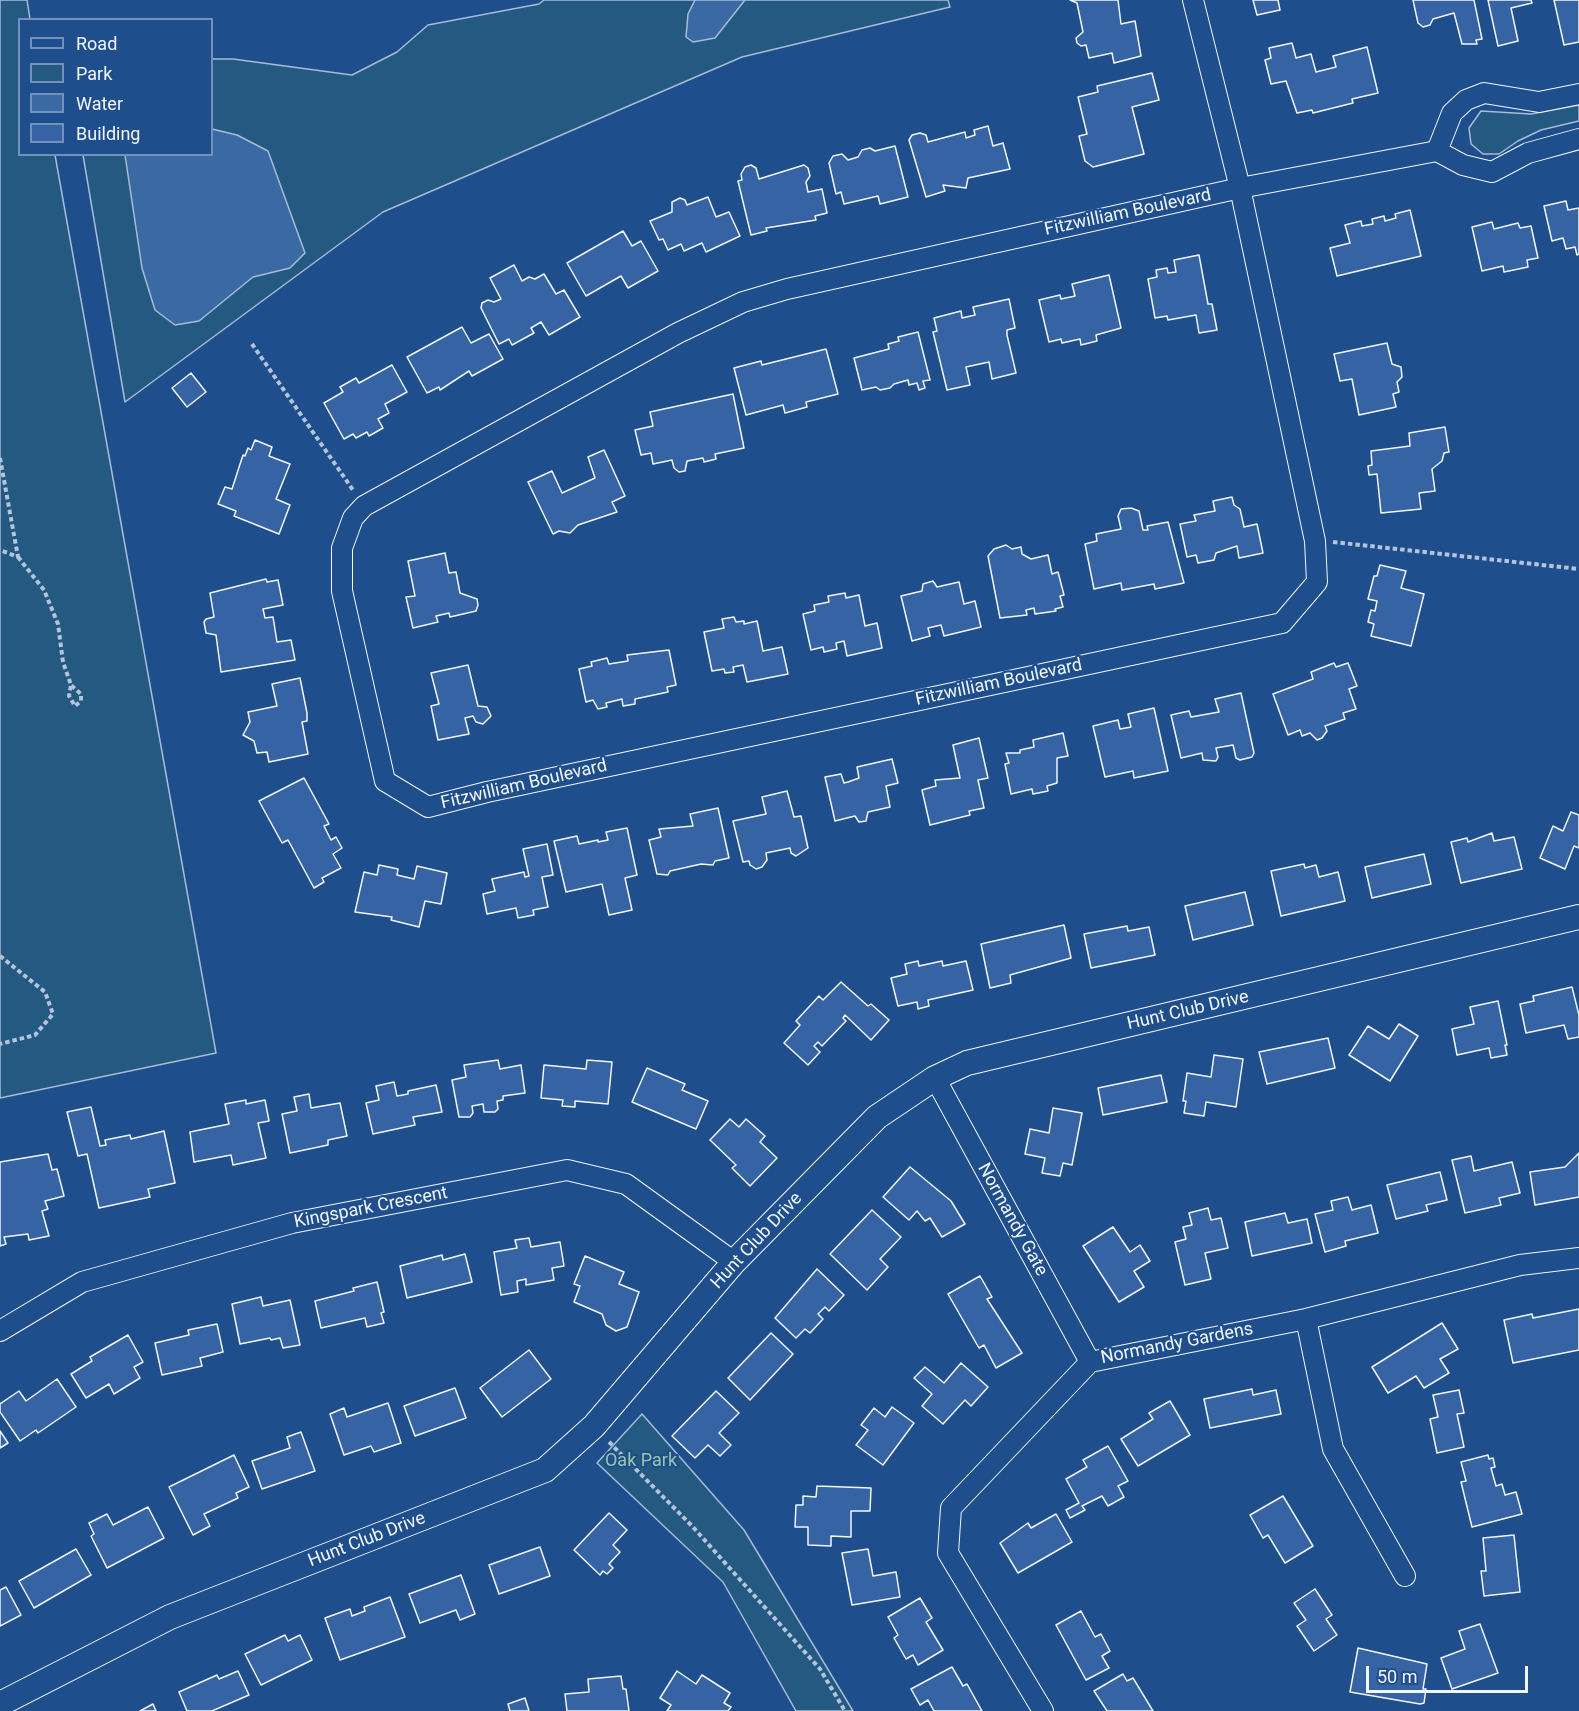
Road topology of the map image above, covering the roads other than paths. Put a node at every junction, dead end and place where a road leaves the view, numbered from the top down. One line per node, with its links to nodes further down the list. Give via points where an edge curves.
1 (1193, 0): 5 (street)
2 (1579, 94): 4 (street, via 1539,102 1484,93 1466,100 1452,113)
3 (1579, 139): 4 (street, via 1528,153 1492,172 1463,165)
4 (1437, 151): 5 (street, Fitzwilliam Boulevard)
5 (1240, 188): 5 (street, Fitzwilliam Boulevard, via 1315,540 1317,582 1282,623 428,807 385,781 342,591 342,548 353,518 364,506 678,333 743,302 854,273)
6 (1579, 917): 7 (street, Hunt Club Drive, via 967,1064)
7 (935, 1078): 9 (street, Hunt Club Drive, via 877,1117); 12 (street, Normandy Gate)
8 (1579, 1258): 10 (street, Normandy Gardens, via 1520,1265)
9 (734, 1262): 11 (street, Kingspark Crescent, via 626,1184 567,1170 292,1223 82,1282); 14 (street, Hunt Club Drive, via 594,1426 545,1470 170,1617)
10 (1306, 1319): 12 (street, Normandy Gardens); 13 (street, via 1333,1449)
11 (0, 1331)
12 (1090, 1362): 15 (street, Normandy Gardens, via 951,1508 948,1553)
13 (1405, 1576)
14 (0, 1704)
15 (1043, 1711)

